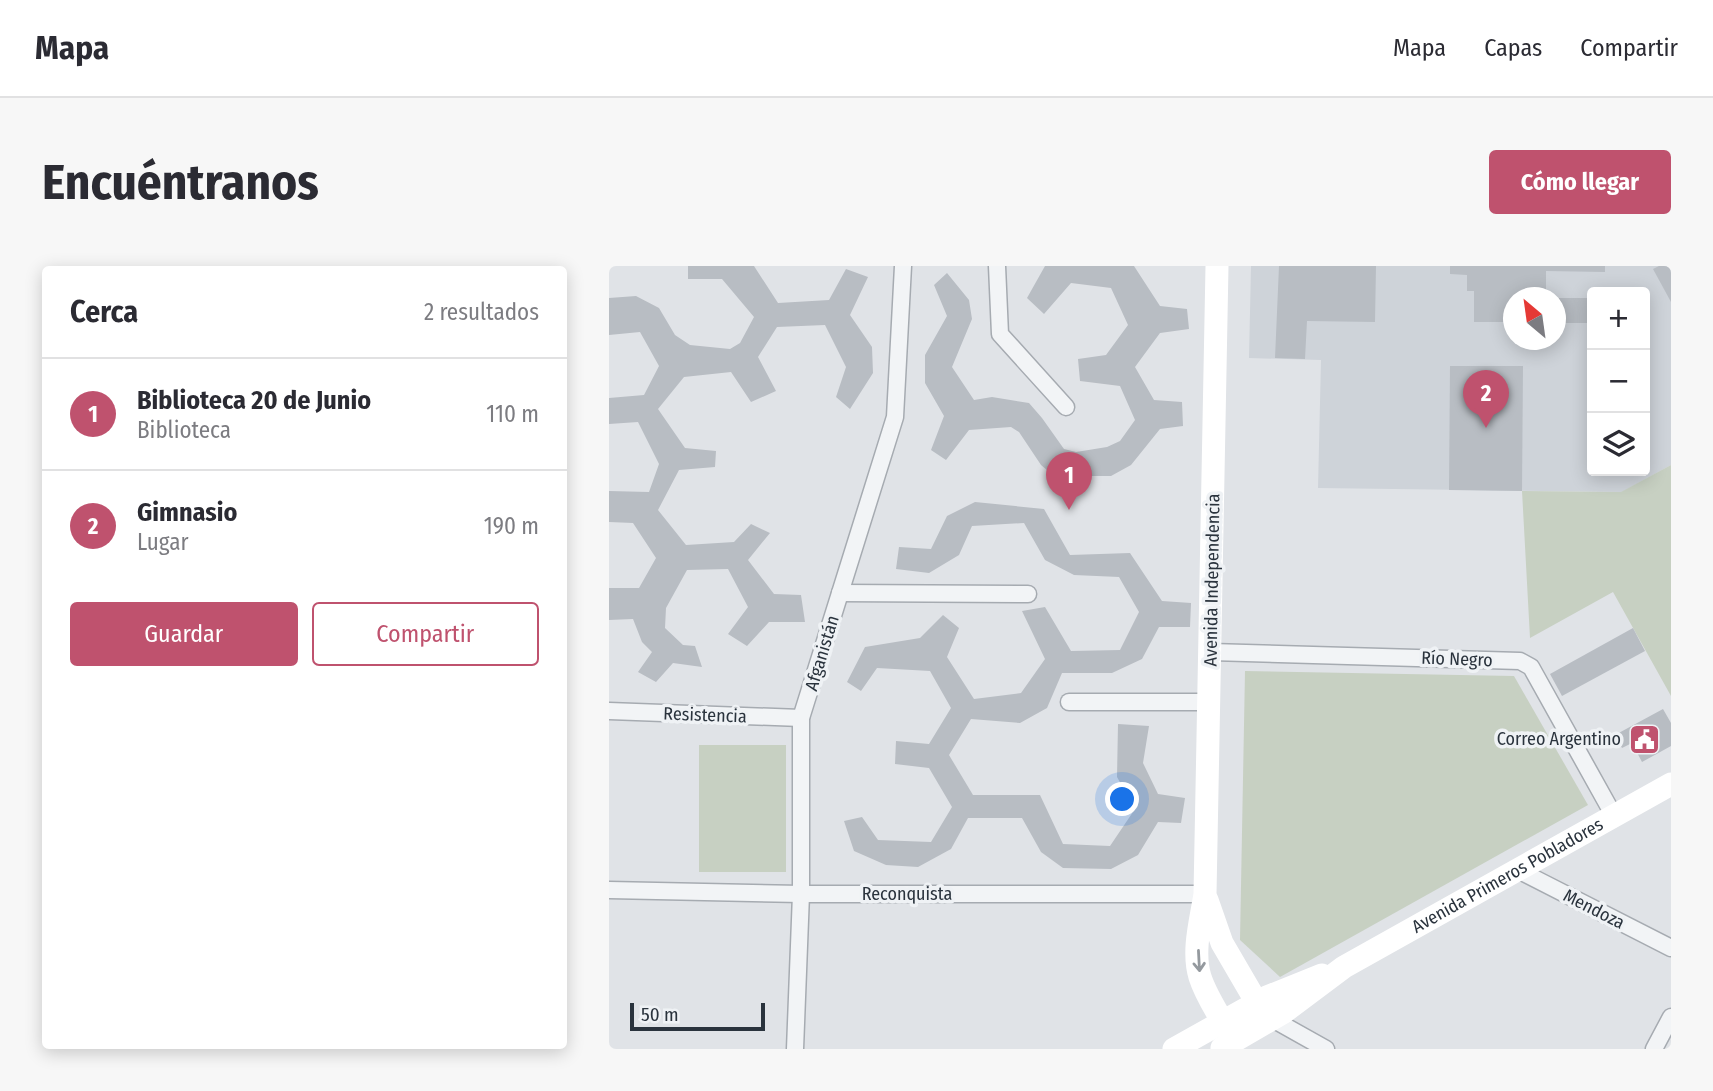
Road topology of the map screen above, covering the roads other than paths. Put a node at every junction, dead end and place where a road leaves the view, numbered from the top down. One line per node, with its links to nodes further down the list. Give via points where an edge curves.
1 (903, 266): 5 (street, Afganistán, via 895,417)
2 (997, 266): 4 (street, via 1000,334)
3 (1217, 266): 7 (street, Avenida Independencia)
4 (1066, 407)
5 (841, 593): 6 (street); 11 (street, Afganistán)
6 (1028, 594)
7 (1211, 652): 9 (street, Avenida Independencia); 13 (street, Río Negro, via 1520,661 1531,667)
8 (1069, 702): 9 (street)
9 (1210, 702): 17 (street, Avenida Independencia)
10 (609, 711): 11 (street, Resistencia)
11 (801, 718): 16 (street, Afganistán)
12 (1671, 784): 13 (street, Avenida Primeros Pobladores)
13 (1614, 816): 14 (street, Avenida Primeros Pobladores)
14 (1518, 870): 18 (street, Mendoza); 19 (street, Avenida Primeros Pobladores)
15 (609, 890): 16 (street, Reconquista)
16 (801, 894): 17 (street, Reconquista); 22 (street, Afganistán)
17 (1205, 894): 19 (street, Avenida Independencia, via 1221,943); 21 (street, Avenida Independencia, one-way to 21, via 1198,966)
18 (1671, 948)
19 (1262, 1017): 21 (street, Avenida Primeros Pobladores); 24 (street)
20 (1671, 1017): 25 (street)
21 (1226, 1037): 23 (street, Avenida Primeros Pobladores)
22 (795, 1049)
23 (1174, 1049)
24 (1326, 1049)
25 (1654, 1049)

